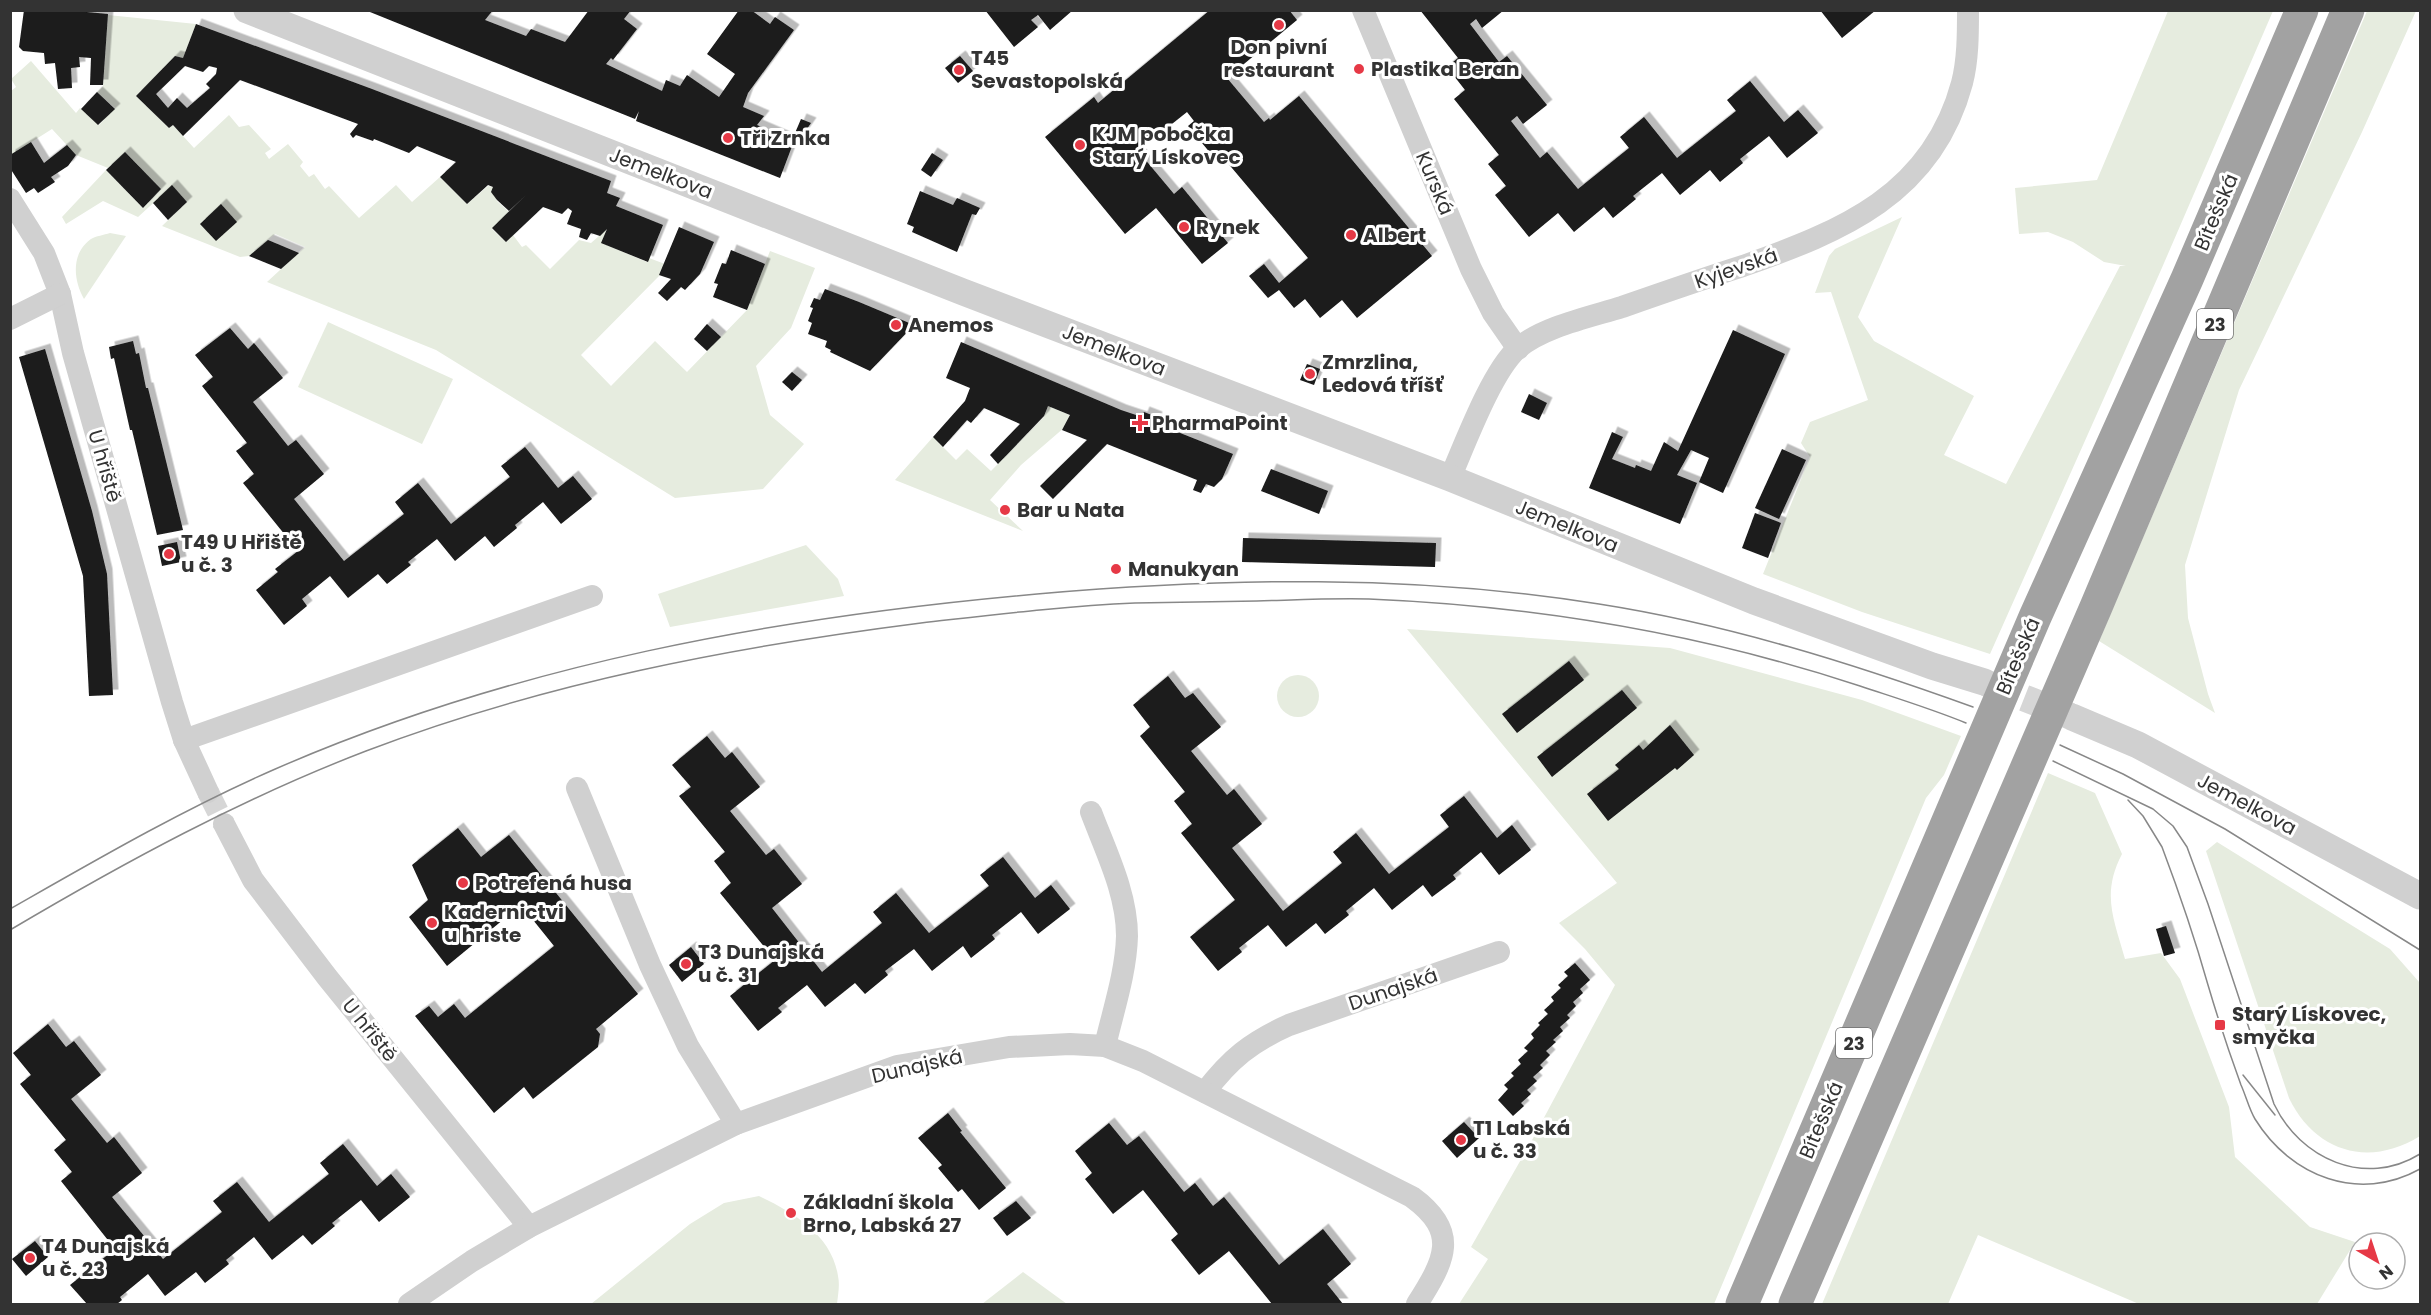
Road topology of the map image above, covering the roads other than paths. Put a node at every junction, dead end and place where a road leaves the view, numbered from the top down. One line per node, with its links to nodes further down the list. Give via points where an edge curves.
1 (247, 10): 10 (street, Jemelkova, via 963,292)
2 (1363, 10): 9 (street, Kurská, via 1492,313)
3 (1968, 10): 9 (street, Kyjevská, via 1963,81 1953,111 1915,171 1876,207 1800,245 1557,329)
4 (2302, 10): 27 (highway, Bítešská / 23, via 2187,279 2035,617)
5 (2348, 10): 28 (highway, 23)
6 (10, 199): 7 (street, U hřiště, via 44,253)
7 (60, 294): 8 (street); 14 (street, U hřiště, via 141,599)
8 (10, 319)
9 (1518, 349): 10 (street, Kyjevská, via 1503,365)
10 (1450, 478): 12 (street, Jemelkova, via 1754,601)
11 (592, 596): 14 (street)
12 (1984, 682)
13 (2072, 717): 19 (street, Jemelkova, via 2138,745)
14 (184, 740): 16 (street, U hřiště)
15 (577, 788): 23 (street, via 688,1046)
16 (208, 792)
17 (1091, 812): 21 (street, via 1119,884 1127,936)
18 (224, 824): 24 (street, U hřiště, via 253,880)
19 (2421, 896)
20 (1499, 952): 22 (street, Dunajská, via 1288,1025 1235,1057)
21 (1105, 1046): 22 (street, Dunajská, via 1143,1060); 23 (street, Dunajská, via 1009,1047 897,1066)
22 (1205, 1092): 26 (street, Dunajská, via 1412,1197 1426,1208 1442,1229 1442,1258)
23 (736, 1124): 24 (street, Dunajská)
24 (529, 1227): 25 (street, Dunajská)
25 (409, 1305)
26 (1417, 1305)
27 (1742, 1305)
28 (1795, 1305)

